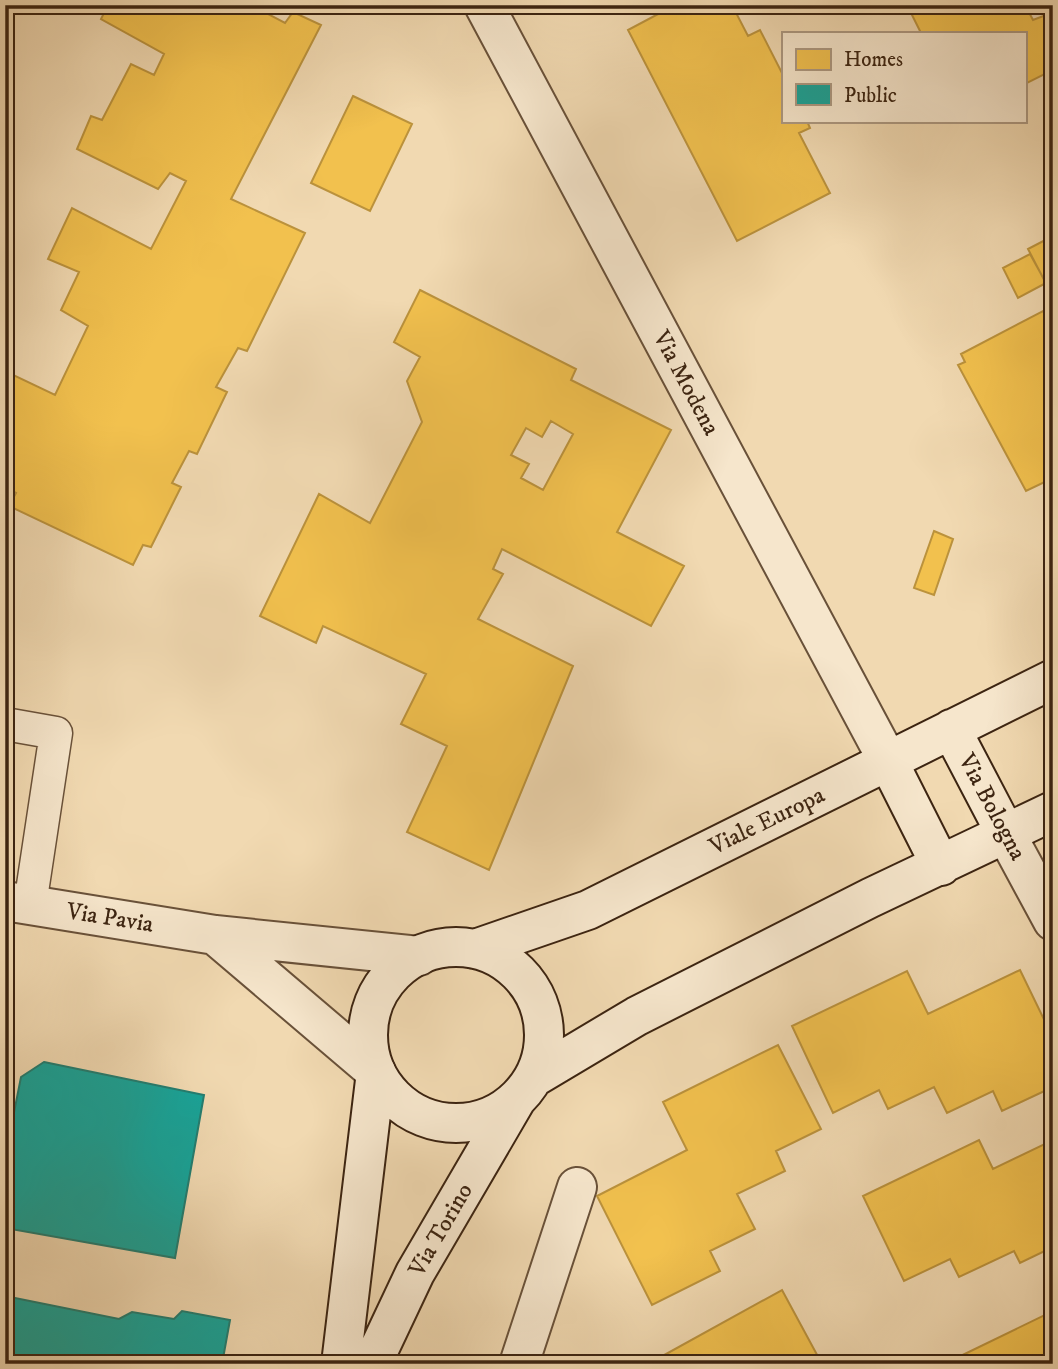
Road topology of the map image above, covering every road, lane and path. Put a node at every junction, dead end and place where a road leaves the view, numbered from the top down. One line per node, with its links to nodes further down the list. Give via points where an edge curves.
1 (484, 5): 5 (street, Via Modena)
2 (1053, 679): 4 (street, Viale Europa)
3 (5, 724): 9 (lane, via 56,733)
4 (951, 729): 5 (street, Viale Europa); 7 (street, Via Bologna)
5 (888, 761): 8 (street, Via Modena); 12 (street, Viale Europa, via 588,910)
6 (1053, 811): 7 (street)
7 (1006, 834): 8 (street); 10 (street, Via Bologna)
8 (941, 866): 15 (street, via 637,1016)
9 (18, 903): 11 (street, Via Pavia)
10 (1053, 922)
11 (215, 935): 13 (street, Via Pavia); 14 (street)
12 (475, 949): 13 (street, via 446,947); 15 (street, via 501,960 523,977 537,999 544,1026 542,1054)
13 (419, 956): 14 (street, via 396,971 379,992 369,1018 368,1046)
14 (376, 1072): 15 (street, via 391,1095 413,1112 438,1122 466,1123 493,1115); 17 (street)
15 (524, 1089): 18 (street, Via Torino, via 415,1273)
16 (577, 1187): 19 (street)
17 (341, 1364)
18 (372, 1364)
19 (519, 1364)

